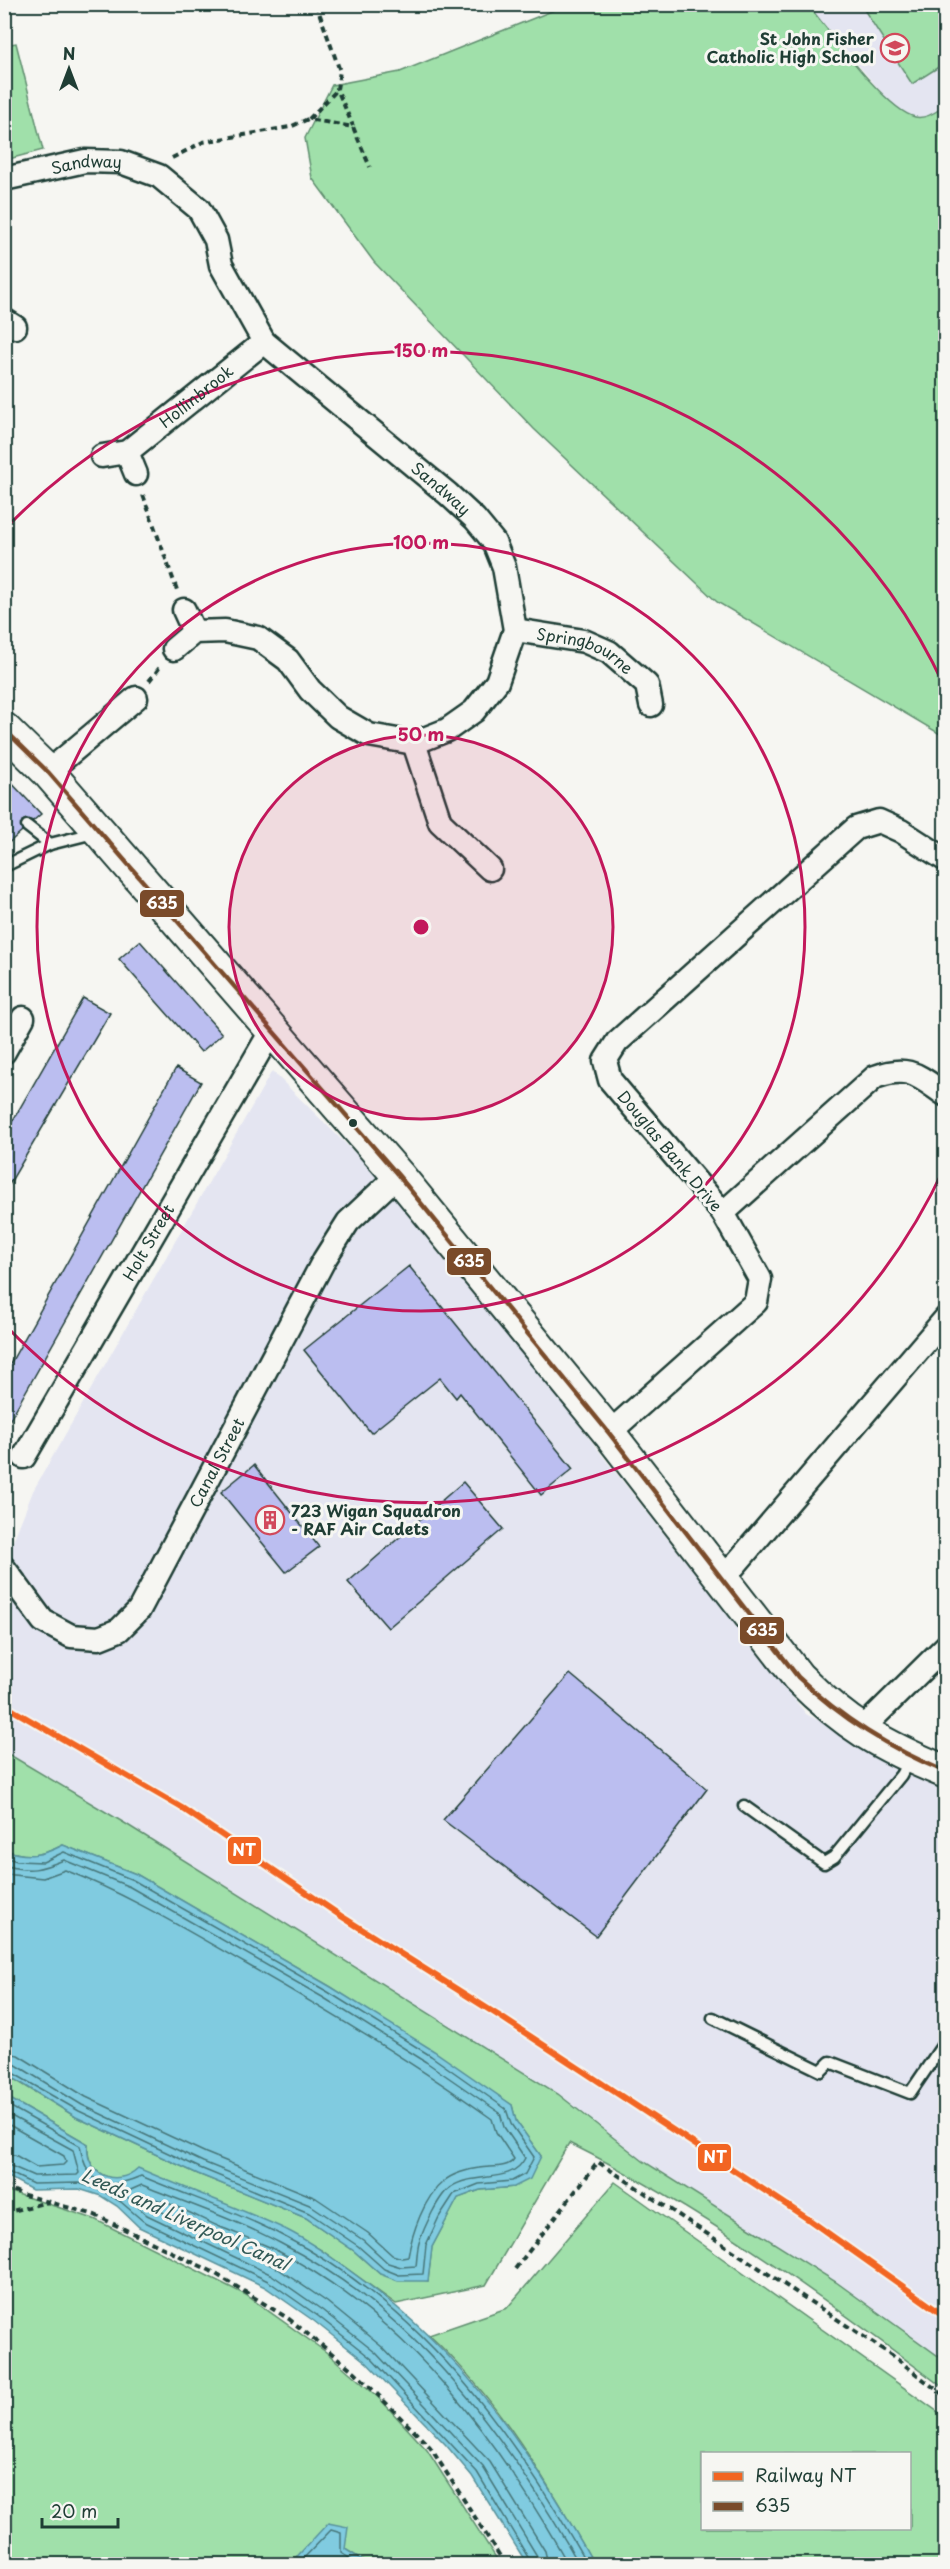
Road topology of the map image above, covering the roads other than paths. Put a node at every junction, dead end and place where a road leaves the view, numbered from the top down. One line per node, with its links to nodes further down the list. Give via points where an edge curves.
1 (4, 179): 2 (street, Sandway, via 85,161 121,162 159,176 199,209 216,240 221,265)
2 (264, 342): 3 (street, Hollinbrook); 7 (street, Sandway, via 475,519 494,542 504,567)
3 (127, 452): 4 (street, Hollinbrook); 5 (street)
4 (102, 456)
5 (136, 474)
6 (184, 610): 8 (street)
7 (515, 630): 10 (street, Springbourne, via 584,641 609,652); 13 (street, Sandway, via 497,682 474,711 447,730)
8 (194, 632): 9 (street); 13 (street, via 225,631 258,638 288,660 310,690 338,717 369,735)
9 (174, 649)
10 (653, 688)
11 (136, 698): 14 (street)
12 (5, 729): 14 (main road)
13 (414, 744): 20 (street, via 440,822)
14 (48, 772): 16 (main road)
15 (27, 826): 17 (lane)
16 (100, 831): 17 (lane); 22 (main road)
17 (50, 844): 19 (lane)
18 (945, 860): 26 (street, Douglas Bank Drive, via 879,821 856,828 617,1042 605,1060 610,1080)
19 (4, 863)
20 (490, 869)
21 (24, 1018): 23 (street)
22 (273, 1029): 25 (main road); 29 (street, Holt Street)
23 (4, 1052)
24 (945, 1095): 26 (street, via 916,1074 893,1070 874,1077)
25 (398, 1175): 28 (main road); 30 (street, Canal Street, via 348,1222 324,1260 139,1610 119,1630 99,1638 71,1636 43,1621)
26 (723, 1213): 28 (street, Douglas Bank Drive, via 760,1279 756,1302)
27 (945, 1318): 31 (street)
28 (609, 1433): 31 (main road)
29 (24, 1457)
30 (4, 1568)
31 (723, 1579): 33 (main road, via 798,1677 830,1709)
32 (945, 1646): 33 (street)
33 (860, 1731): 34 (main road)
34 (910, 1757): 35 (main road); 36 (lane, via 901,1775 842,1848 824,1863)
35 (945, 1772)
36 (744, 1806)
37 (713, 2018): 38 (lane, via 821,2071 830,2062 910,2093)
38 (945, 2040)

